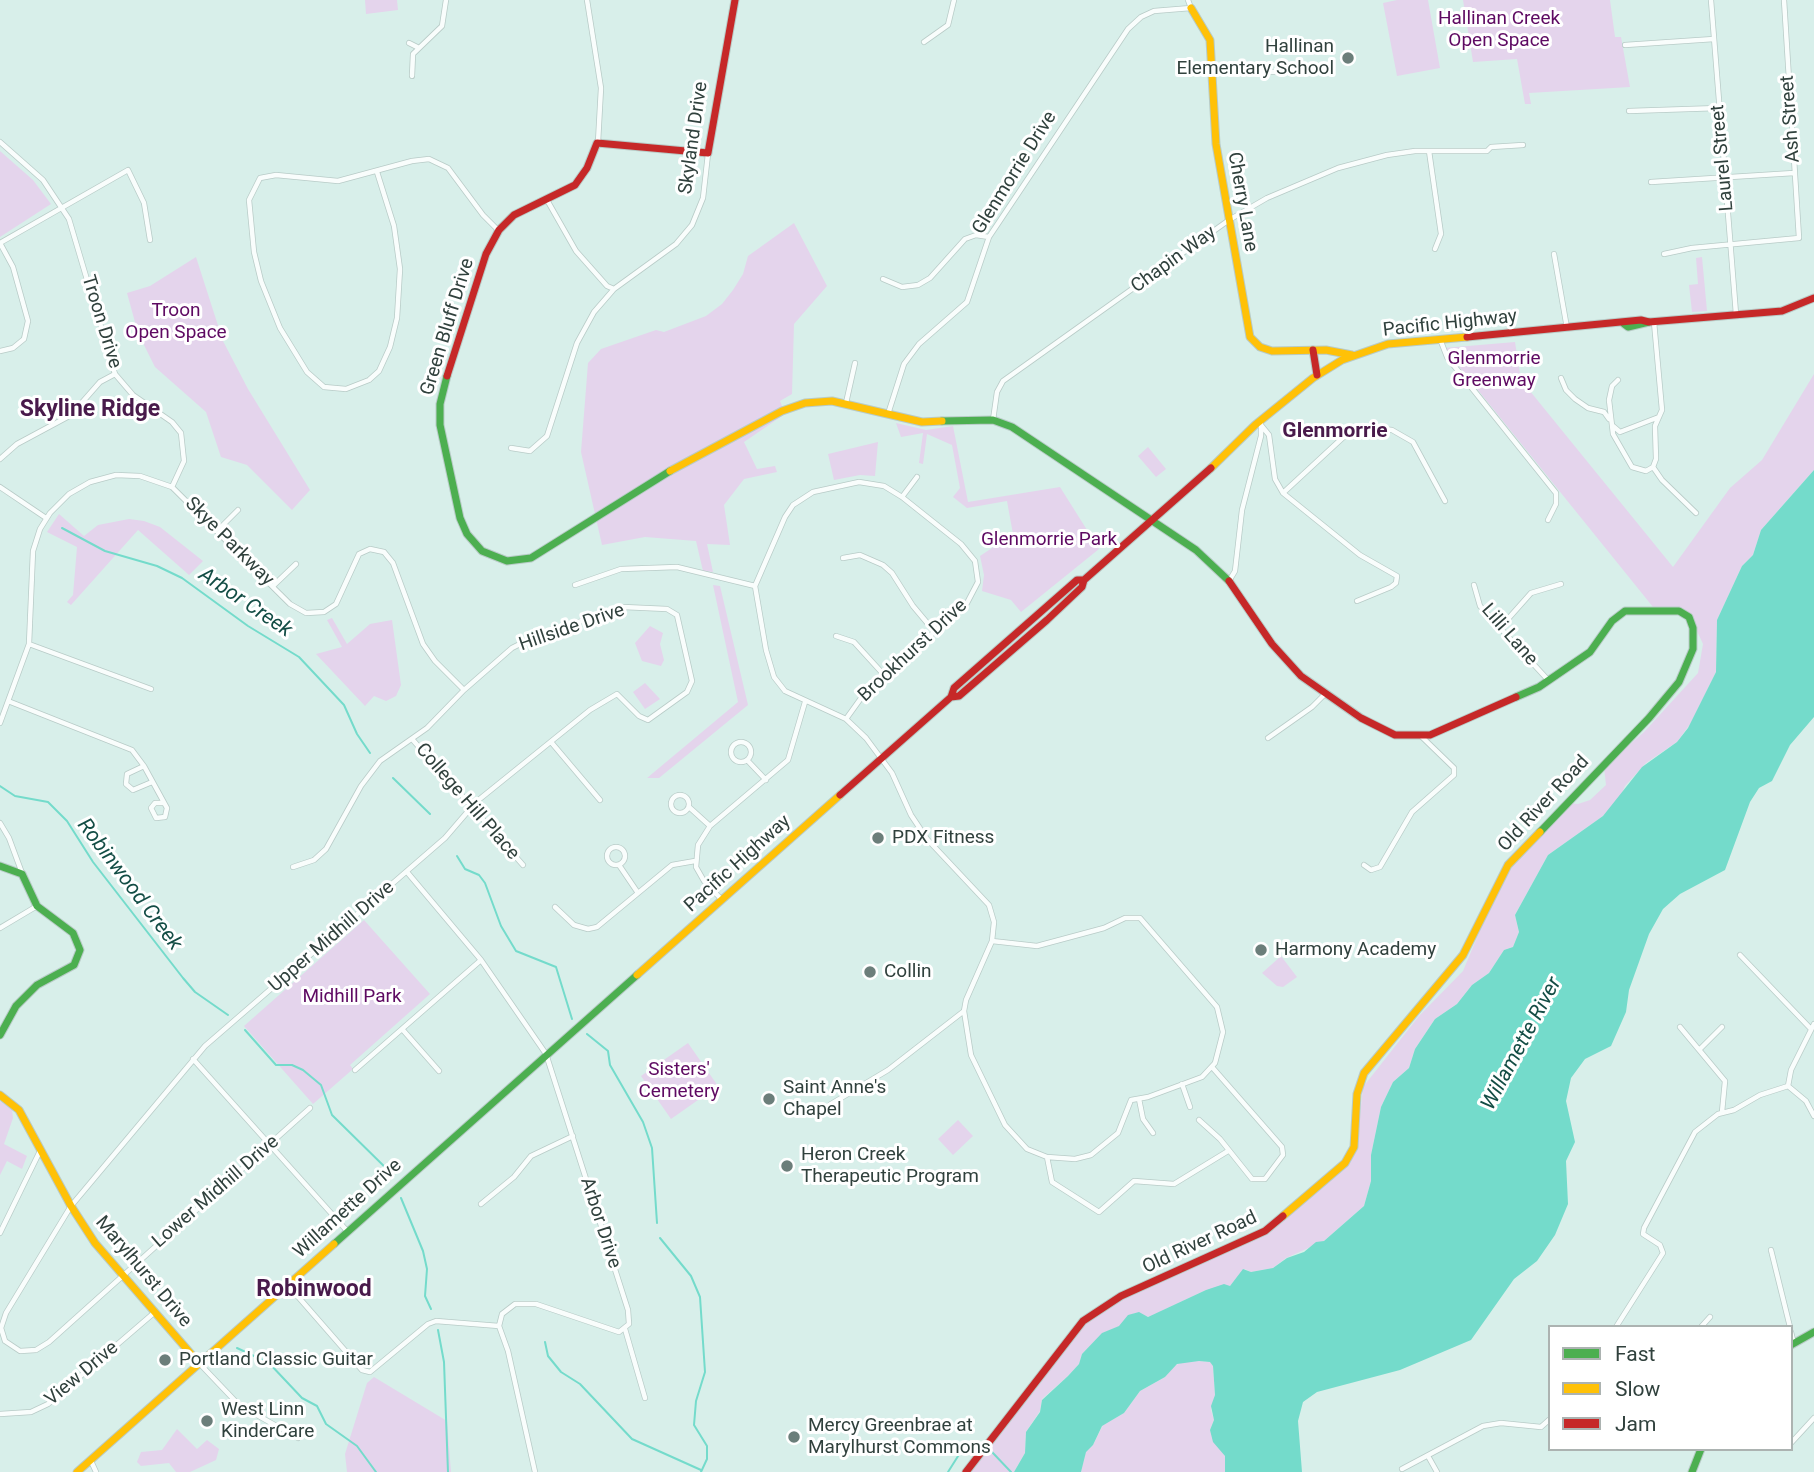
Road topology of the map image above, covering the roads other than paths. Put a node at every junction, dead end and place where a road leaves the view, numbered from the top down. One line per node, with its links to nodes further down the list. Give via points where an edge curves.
1 (446, 0): 12 (street, via 442,26)
2 (587, 0): 19 (street, Green Bluff Drive, via 602,105)
3 (734, 0): 22 (street, Skyland Drive)
4 (954, 0): 9 (street, via 948,24)
5 (1711, 0): 8 (street, Laurel Street)
6 (1784, 0): 24 (street, Ash Street)
7 (1190, 4): 13 (street, Cherry Lane, via 1208,32); 31 (street, Glenmorrie Drive, via 1154,11 1128,29)
8 (1714, 39): 11 (street); 16 (street, Laurel Street)
9 (924, 42)
10 (409, 43): 12 (street)
11 (1625, 46)
12 (417, 47): 15 (street)
13 (1213, 71): 14 (street); 29 (street, Cherry Lane, via 1214,128)
14 (1278, 72)
15 (412, 76)
16 (1719, 108): 17 (street); 25 (street, Laurel Street)
17 (1629, 111)
18 (0, 142): 28 (street, Troon Drive, via 43,180)
19 (597, 143): 22 (street); 27 (street, Green Bluff Drive, via 575,185)
20 (1523, 145): 21 (street, Chapin Way, via 1487,151)
21 (1429, 150): 29 (street, Chapin Way, via 1338,168 1281,191); 35 (street, via 1441,234)
22 (708, 153): 39 (street, Skyland Drive, via 703,198 692,225 665,253)
23 (377, 172): 23 (street, via 338,181 267,176 255,183 249,200 254,252 272,313 307,372 329,389 351,388 375,376 387,357 394,331 398,251); 30 (street, via 421,159 442,164)
24 (1794, 173): 25 (street); 34 (street, Ash Street, via 1799,238)
25 (1726, 177): 26 (street); 34 (street, Laurel Street)
26 (1651, 182)
27 (547, 200): 30 (street, Green Bluff Drive, via 522,209); 39 (street, via 576,251)
28 (62, 207): 32 (street, via 128,170 144,202); 33 (street); 49 (street, Troon Drive, via 75,233)
29 (1229, 220): 45 (street, Cherry Lane, via 1250,337 1265,350); 56 (street, Chapin Way, via 1003,381)
30 (499, 230): 53 (street, Green Bluff Drive, via 486,254 440,404 440,425 460,518 470,539 489,556 511,561 531,558 642,486 782,411 806,403)
31 (989, 237): 38 (street, via 976,234 965,239 918,285 902,287); 54 (street, Glenmorrie Drive, via 967,302 910,355 898,375)
32 (150, 240)
33 (0, 243): 46 (street, via 13,267 28,321 24,339)
34 (1730, 245): 37 (street); 41 (street, Laurel Street)
35 (1435, 249)
36 (1554, 254): 43 (street)
37 (1664, 254)
38 (883, 279)
39 (614, 289): 59 (street, Skyland Drive, via 577,343 547,436 530,451)
40 (1814, 298): 41 (street, Pacific Highway, via 1790,310)
41 (1736, 315): 42 (street, Pacific Highway)
42 (1652, 322): 43 (street, Pacific Highway); 55 (street)
43 (1567, 329): 44 (street, Pacific Highway)
44 (1440, 339): 47 (street, Pacific Highway, via 1388,344); 72 (street, via 1447,357 1556,493)
45 (1313, 350): 47 (street, Cherry Lane); 50 (street)
46 (0, 351)
47 (1352, 355): 50 (street, Pacific Highway)
48 (855, 363): 53 (street)
49 (115, 374): 60 (street, via 96,386 71,415 17,444); 63 (street, Troon Drive, via 133,395 181,433 184,461)
50 (1317, 375): 58 (street, Pacific Highway)
51 (1561, 378): 57 (street, via 1575,399 1604,412)
52 (1618, 380): 57 (street, via 1612,386)
53 (846, 403): 54 (street, Green Bluff Drive)
54 (888, 414): 56 (street, via 926,423)
55 (1660, 417): 57 (street, via 1620,432); 61 (street, via 1655,426)
56 (993, 420): 71 (street, via 1012,427)
57 (1610, 420): 61 (street, via 1620,450 1632,467 1640,471)
58 (1260, 424): 65 (street, via 1269,435 1275,479); 71 (street, Pacific Highway); 76 (street, via 1235,570)
59 (511, 448)
60 (0, 459)
61 (1653, 467): 69 (street)
62 (917, 477): 66 (street)
63 (172, 487): 70 (street, Skye Parkway, via 132,475 99,479 69,494); 73 (street, Skye Parkway)
64 (0, 488): 70 (street)
65 (1283, 493): 67 (street, via 1350,431 1365,427 1392,430 1413,442); 82 (street, via 1360,555 1395,572 1396,583)
66 (902, 497): 81 (street, Brookhurst Drive, via 884,486 859,482 801,498 785,517); 84 (street, Brookhurst Drive, via 969,551 976,565 978,582 971,599)
67 (1445, 501)
68 (238, 510): 73 (street)
69 (1696, 513)
70 (46, 518): 86 (street, Skye Parkway, via 33,551)
71 (1152, 520): 76 (street, via 1196,550); 102 (street, Pacific Highway, via 1009,638)
72 (1548, 520)
73 (218, 530): 80 (street, Skye Parkway)
74 (843, 558): 84 (street, via 860,555 883,565)
75 (296, 564): 80 (street)
76 (1229, 581): 92 (street, via 1278,652)
77 (1561, 584): 83 (street, via 1531,593)
78 (575, 585): 81 (street, via 621,569 677,567)
79 (1475, 585): 83 (street, Lilli Lane, via 1480,606)
80 (273, 586): 90 (street, Skye Parkway, via 301,612 324,612 342,595 359,554 373,549 384,552 393,563 423,643)
81 (755, 586): 94 (street, Brookhurst Drive, via 774,677 785,691)
82 (1357, 601)
83 (1496, 626): 88 (street, Lilli Lane)
84 (933, 631): 87 (street, Brookhurst Drive)
85 (836, 636): 87 (street, via 854,642)
86 (29, 644): 89 (street); 93 (street, Skye Parkway)
87 (885, 676): 96 (street, Brookhurst Drive)
88 (1549, 681): 98 (street); 187 (street, Old River Road, via 1590,652 1622,612 1679,611 1690,620 1693,649 1679,682 1508,864 1463,955 1362,1077 1355,1142 1345,1163 1265,1231 1121,1296 1083,1321)
89 (150, 689)
90 (464, 690): 91 (street, Hillside Drive, via 505,654 532,638 623,607 672,610 680,621 690,690 648,720); 100 (street, Hillside Drive)
91 (617, 694): 101 (street, Upper Midhill Drive)
92 (1324, 695): 98 (street, via 1387,733); 99 (street)
93 (8, 701): 95 (street, Skye Parkway); 104 (street, via 121,744)
94 (805, 702): 96 (street, Brookhurst Drive); 105 (street, via 790,756)
95 (2, 712): 97 (street)
96 (846, 719): 102 (street, Brookhurst Drive)
97 (0, 723)
98 (1422, 737): 116 (street, via 1454,768 1454,775 1412,812 1380,867 1371,870)
99 (1268, 738)
100 (412, 739): 109 (street, College Hill Place); 118 (street, Hillside Drive, via 372,769 323,853)
101 (551, 742): 107 (street); 109 (street, Upper Midhill Drive)
102 (881, 759): 122 (street, Pacific Highway); 126 (street, Brookhurst Drive, via 927,839 989,905 994,922)
103 (747, 760): 103 (street, via 751,753 747,745 734,746 734,759); 105 (street)
104 (144, 766): 106 (street); 106 (street, via 127,774 126,784 134,789)
105 (766, 780): 112 (street)
106 (152, 782): 108 (street)
107 (600, 800)
108 (163, 803)
109 (471, 807): 115 (street, College Hill Place); 119 (street, Upper Midhill Drive, via 452,832)
110 (689, 807): 110 (street, via 684,795 671,801 677,812); 112 (street)
111 (0, 823): 120 (street)
112 (710, 826): 113 (street, via 698,845)
113 (695, 861): 121 (street, via 672,865); 122 (street, via 704,881)
114 (619, 864): 121 (street)
115 (523, 865)
116 (1364, 865)
117 (0, 866): 120 (street)
118 (293, 867)
119 (407, 872): 128 (street, Arbor Drive); 137 (street, Upper Midhill Drive)
120 (22, 874): 123 (street)
121 (638, 893): 124 (street, via 592,929 574,925)
122 (722, 900): 136 (street, Pacific Highway)
123 (37, 906): 125 (street); 134 (street, via 75,935 79,957 71,968 30,992 13,1010)
124 (555, 907)
125 (0, 928)
126 (992, 941): 129 (street); 138 (street, via 1037,946 1125,918 1140,918 1222,1015 1222,1041)
127 (1740, 955): 132 (street)
128 (481, 960): 133 (street); 136 (street, Arbor Drive)
129 (964, 1010): 145 (street, via 888,1070); 156 (street, via 971,1055 1005,1125 1027,1149)
130 (1680, 1027): 135 (street)
131 (1722, 1027): 135 (street)
132 (1813, 1027): 142 (street)
133 (402, 1029): 139 (street); 140 (street)
134 (0, 1035)
135 (1700, 1049): 148 (street, via 1725,1081)
136 (547, 1054): 152 (street, Arbor Drive); 159 (street, Willamette Drive)
137 (194, 1059): 153 (street); 158 (street, Upper Midhill Drive)
138 (1212, 1067): 141 (street, via 1202,1077); 154 (street, via 1283,1151 1275,1168 1258,1181 1247,1176)
139 (355, 1070)
140 (439, 1071)
141 (1182, 1084): 144 (street); 146 (street)
142 (1788, 1086): 148 (street); 149 (street, via 1806,1101)
143 (0, 1095): 155 (street, Marylhurst Drive, via 19,1110)
144 (1139, 1099): 151 (street, via 1143,1119); 156 (street, via 1131,1100 1109,1144 1074,1159)
145 (831, 1104)
146 (1190, 1107)
147 (310, 1108): 153 (street, Lower Midhill Drive)
148 (1722, 1112): 166 (street, via 1695,1132 1663,1191 1643,1234 1660,1245 1663,1253)
149 (1814, 1116)
150 (1199, 1120): 154 (street)
151 (1153, 1133)
152 (573, 1136): 157 (street, via 531,1156); 170 (street, Arbor Drive, via 628,1311)
153 (271, 1144): 159 (street); 162 (street, Lower Midhill Drive)
154 (1228, 1151): 156 (street, via 1174,1184 1134,1181 1099,1212 1052,1182)
155 (40, 1152): 158 (street, Marylhurst Drive); 160 (street)
156 (1047, 1157)
157 (481, 1204)
158 (71, 1206): 162 (street, Marylhurst Drive); 162 (street, Lower Midhill Drive, via 6,1313 5,1340 20,1350 41,1348)
159 (348, 1231): 163 (street, Willamette Drive)
160 (0, 1233)
161 (1771, 1250): 168 (street)
162 (122, 1276): 164 (street, Marylhurst Drive)
163 (287, 1284): 169 (street, via 362,1370 370,1371 436,1321); 173 (street, Willamette Drive)
164 (155, 1312): 173 (street, Marylhurst Drive); 175 (street, View Drive, via 48,1404 31,1412)
165 (1710, 1317): 167 (street)
166 (1617, 1325)
167 (1704, 1325)
168 (1790, 1325)
169 (499, 1326): 170 (street, via 508,1308 528,1303 612,1331); 186 (street)
170 (625, 1329): 174 (street, Arbor Drive)
171 (1814, 1332): 172 (street)
172 (1793, 1344)
173 (198, 1363): 178 (street, via 240,1406); 182 (street, Willamette Drive)
174 (645, 1398)
175 (0, 1414)
176 (1814, 1418): 179 (street)
177 (1548, 1421): 181 (street, via 1541,1427 1483,1426)
178 (299, 1438)
179 (1793, 1441)
180 (1700, 1451): 189 (street)
181 (1429, 1456): 183 (street); 188 (street)
182 (91, 1460): 184 (street, Willamette Drive); 185 (street)
183 (1402, 1469)
184 (77, 1472)
185 (96, 1472)
186 (535, 1472)
187 (966, 1472)
188 (1437, 1472)
189 (1692, 1472)

